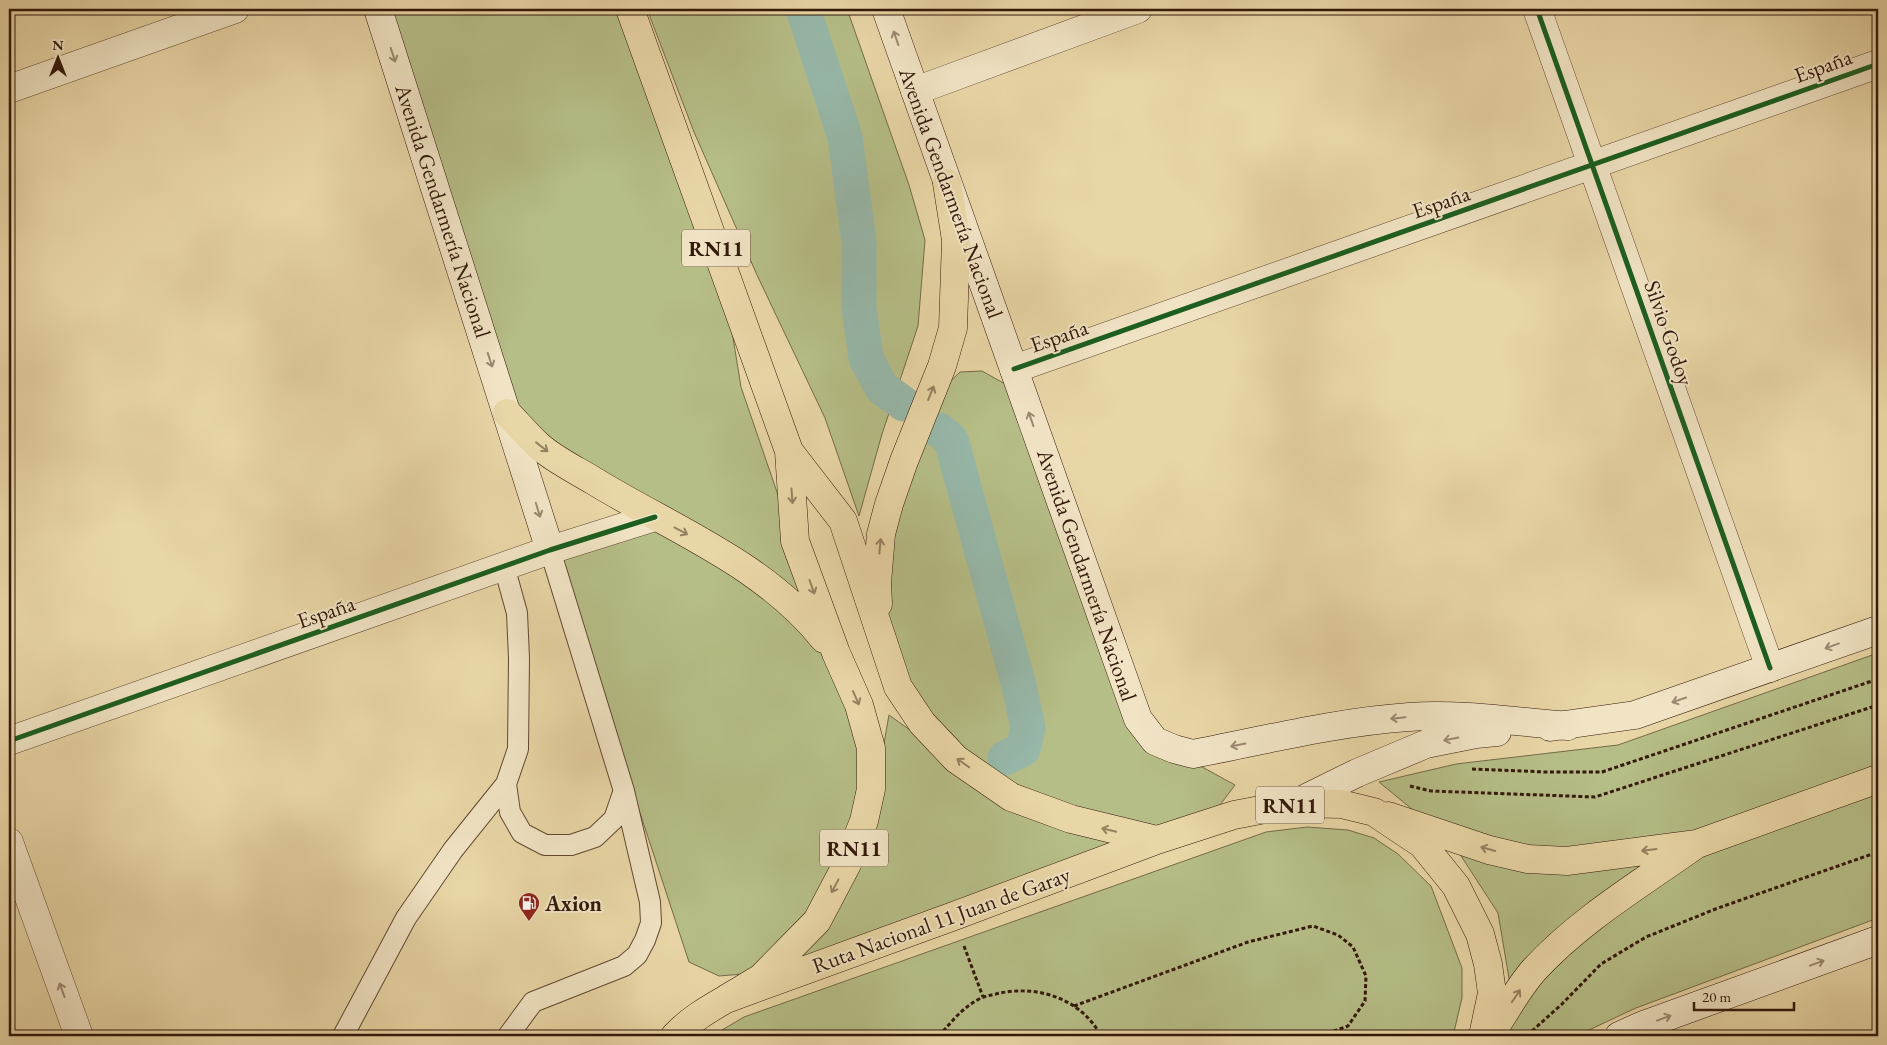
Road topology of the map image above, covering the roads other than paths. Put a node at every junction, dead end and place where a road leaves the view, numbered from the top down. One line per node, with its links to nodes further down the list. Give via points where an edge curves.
1 (235, 9): 8 (street)
2 (378, 9): 13 (street, Avenida Gendarmería Nacional, one-way to 13)
3 (630, 9): 14 (main road, Ruta Nacional 11 Juan de Garay / RN11)
4 (886, 9): 9 (street, Avenida Gendarmería Nacional, one-way to 4)
5 (1138, 9): 9 (street)
6 (1537, 9): 10 (street, Silvio Godoy)
7 (1878, 64): 10 (street, España)
8 (9, 89)
9 (915, 91): 11 (street, Avenida Gendarmería Nacional)
10 (1593, 166): 12 (street, España); 21 (street, Silvio Godoy)
11 (948, 183): 12 (street, Avenida Gendarmería Nacional); 18 (main road, one-way to 11, via 877,583 881,534 953,328 956,240)
12 (1014, 369): 22 (street, Avenida Gendarmería Nacional, one-way to 12, via 1411,716 1344,724 1193,754 1155,741 1138,719)
13 (508, 413): 15 (main road, one-way to 15, via 540,447); 16 (street, Avenida Gendarmería Nacional, one-way to 16)
14 (789, 450): 18 (main road, Ruta Nacional 11 Juan de Garay / RN11, via 843,521); 20 (main road, Ruta Nacional 11 Juan de Garay / RN11, one-way to 20, via 795,541)
15 (655, 517): 16 (street, España); 20 (main road, one-way to 20, via 735,560 778,592 807,617)
16 (550, 550): 17 (street, España); 26 (lane)
17 (504, 566): 23 (street, España); 25 (lane, via 516,613 519,658 518,749)
18 (880, 630): 29 (main road, Ruta Nacional 11 Juan de Garay / RN11, one-way to 18, via 1071,820 1011,797 956,759 922,723 898,687)
19 (1878, 630): 21 (street, one-way to 21)
20 (836, 653): 33 (main road, Ruta Nacional 11 Juan de Garay / RN11, one-way to 33, via 860,705 870,748 871,789 864,821 847,864 817,921 761,978)
21 (1770, 668): 22 (street, one-way to 22, via 1635,715)
22 (1568, 726): 27 (street, one-way to 27, via 1476,734 1426,744)
23 (9, 741)
24 (1878, 779): 31 (main road)
25 (506, 784): 26 (lane, via 510,812 522,833 545,845 571,845 595,837 614,820); 36 (lane, via 453,850 406,918)
26 (624, 791): 37 (lane, via 650,902 651,923 645,940 637,955 624,966 533,1002)
27 (1296, 803): 28 (main road, Ruta Nacional 11 Juan de Garay / RN11, via 1341,804); 29 (main road, Ruta Nacional 11 Juan de Garay / RN11, via 1234,815)
28 (1374, 812): 31 (main road, one-way to 28, via 1568,861 1528,858 1488,850); 38 (main road, Ruta Nacional 11 Juan de Garay / RN11, via 1422,844 1456,886 1480,934 1492,993)
29 (1157, 840): 33 (main road, Ruta Nacional 11 Juan de Garay / RN11)
30 (9, 842): 35 (street, one-way to 30)
31 (1697, 844): 39 (main road, one-way to 31, via 1532,972 1555,948 1576,929)
32 (1878, 940): 40 (street, one-way to 32)
33 (726, 999): 34 (main road, Ruta Nacional 11 Juan de Garay / RN11)
34 (674, 1033)
35 (79, 1036)
36 (343, 1036)
37 (508, 1036)
38 (1483, 1036)
39 (1489, 1036)
40 (1619, 1036)

